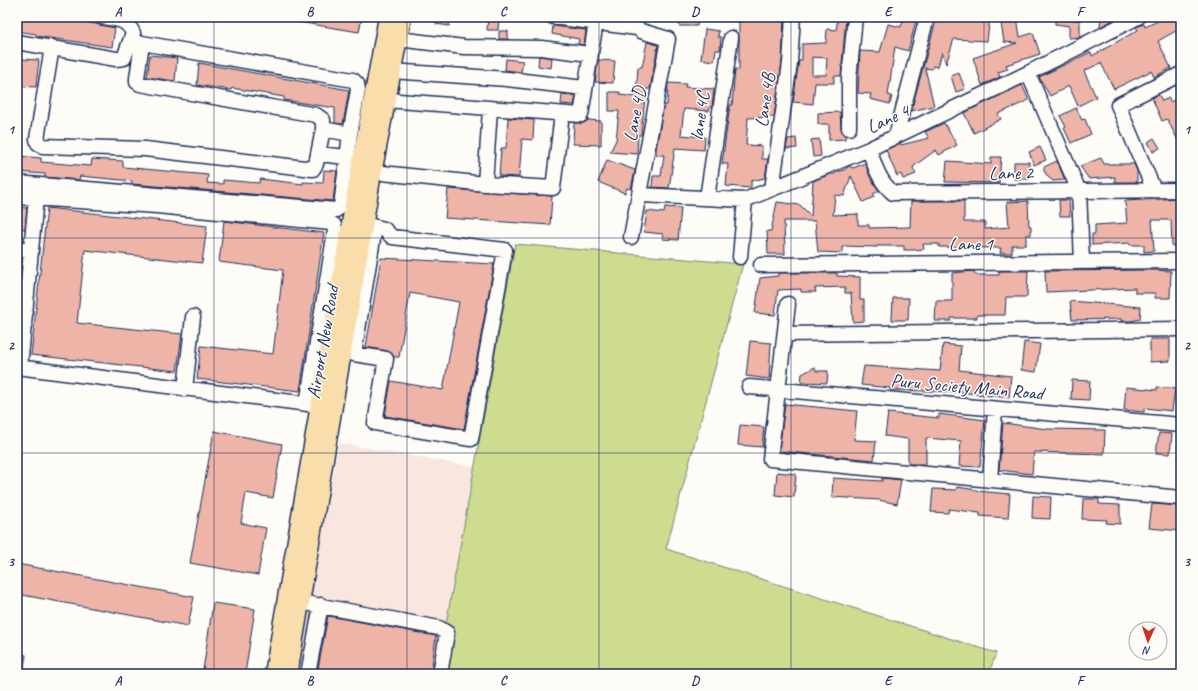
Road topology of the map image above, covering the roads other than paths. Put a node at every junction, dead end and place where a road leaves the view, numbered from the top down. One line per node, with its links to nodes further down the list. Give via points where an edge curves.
1 (102, 17): 13 (street, via 127,23)
2 (388, 17): 60 (main road, Airport New Road)
3 (402, 17): 14 (main road, Airport New Road)
4 (553, 17): 10 (street)
5 (641, 17): 11 (street)
6 (793, 17): 35 (street, Lane 4B, via 790,63)
7 (855, 17): 25 (street, via 849,79)
8 (927, 17): 28 (street)
9 (1138, 17): 19 (street, Lane 4)
10 (596, 22): 11 (street, via 637,28); 17 (street)
11 (641, 31): 39 (street, Lane 4D, via 668,39)
12 (730, 38): 42 (street, lane 4C)
13 (137, 39): 16 (street, via 124,58 116,59); 26 (street, via 137,82 140,84 316,115 323,120); 27 (street, via 353,80 358,90)
14 (398, 39): 17 (street, via 464,47 536,47); 18 (main road, Airport New Road)
15 (17, 42): 16 (street)
16 (52, 47): 30 (street, via 37,139 42,146 145,149 313,169)
17 (590, 54): 21 (street)
18 (391, 71): 21 (street); 22 (main road, Airport New Road)
19 (1028, 73): 28 (street, Lane 4); 38 (street)
20 (1181, 74): 36 (street, via 1118,105)
21 (584, 88): 24 (street, via 580,116)
22 (386, 100): 23 (street); 32 (main road, Airport New Road)
23 (490, 109): 24 (street); 34 (street)
24 (562, 114): 34 (street, via 553,188)
25 (849, 128)
26 (323, 129): 27 (street); 30 (street)
27 (350, 134): 31 (street)
28 (896, 136): 29 (street, Lane 4)
29 (869, 149): 35 (street, Lane 4); 38 (street, Lane 2, via 877,173 884,185 894,193)
30 (318, 154): 31 (street)
31 (346, 158): 33 (street, via 341,206 336,210)
32 (373, 172): 34 (street); 44 (main road, Airport New Road)
33 (17, 183)
34 (485, 184)
35 (772, 189): 43 (street, Lane 4)
36 (1154, 190): 37 (street, Lane 2); 38 (street, Lane 2)
37 (1181, 190)
38 (1079, 191): 50 (street)
39 (640, 195): 42 (street, Lane 4); 45 (street)
40 (17, 197): 41 (street)
41 (36, 198): 47 (street); 60 (street, via 165,207 334,225)
42 (708, 198): 43 (street, Lane 4)
43 (745, 200): 48 (street)
44 (370, 226): 44 (street, via 384,229 392,237 504,250 471,439 375,423 386,359 354,354); 60 (main road, Airport New Road)
45 (631, 237)
46 (17, 249): 47 (street)
47 (31, 251): 56 (street)
48 (740, 257)
49 (1181, 260): 50 (street, Lane 1)
50 (1082, 262): 51 (street, Lane 1)
51 (761, 264)
52 (788, 304): 55 (street)
53 (193, 317): 58 (street)
54 (1181, 329): 55 (street)
55 (785, 334): 59 (street)
56 (18, 367): 58 (street)
57 (749, 387): 59 (street, Puru Society Main Road)
58 (184, 389): 60 (street)
59 (778, 390): 61 (street, Puru Society Main Road); 63 (street, via 770,459)
60 (320, 405): 65 (main road, Airport New Road); 67 (main road, Airport New Road)
61 (995, 409): 62 (street, Puru Society Main Road); 63 (street)
62 (1181, 425)
63 (990, 480): 64 (street)
64 (1181, 498)
65 (300, 602): 66 (street); 68 (main road, Airport New Road)
66 (321, 605): 69 (street); 70 (street, via 440,628 447,633)
67 (274, 674)
68 (288, 674)
69 (308, 674)
70 (440, 674)

